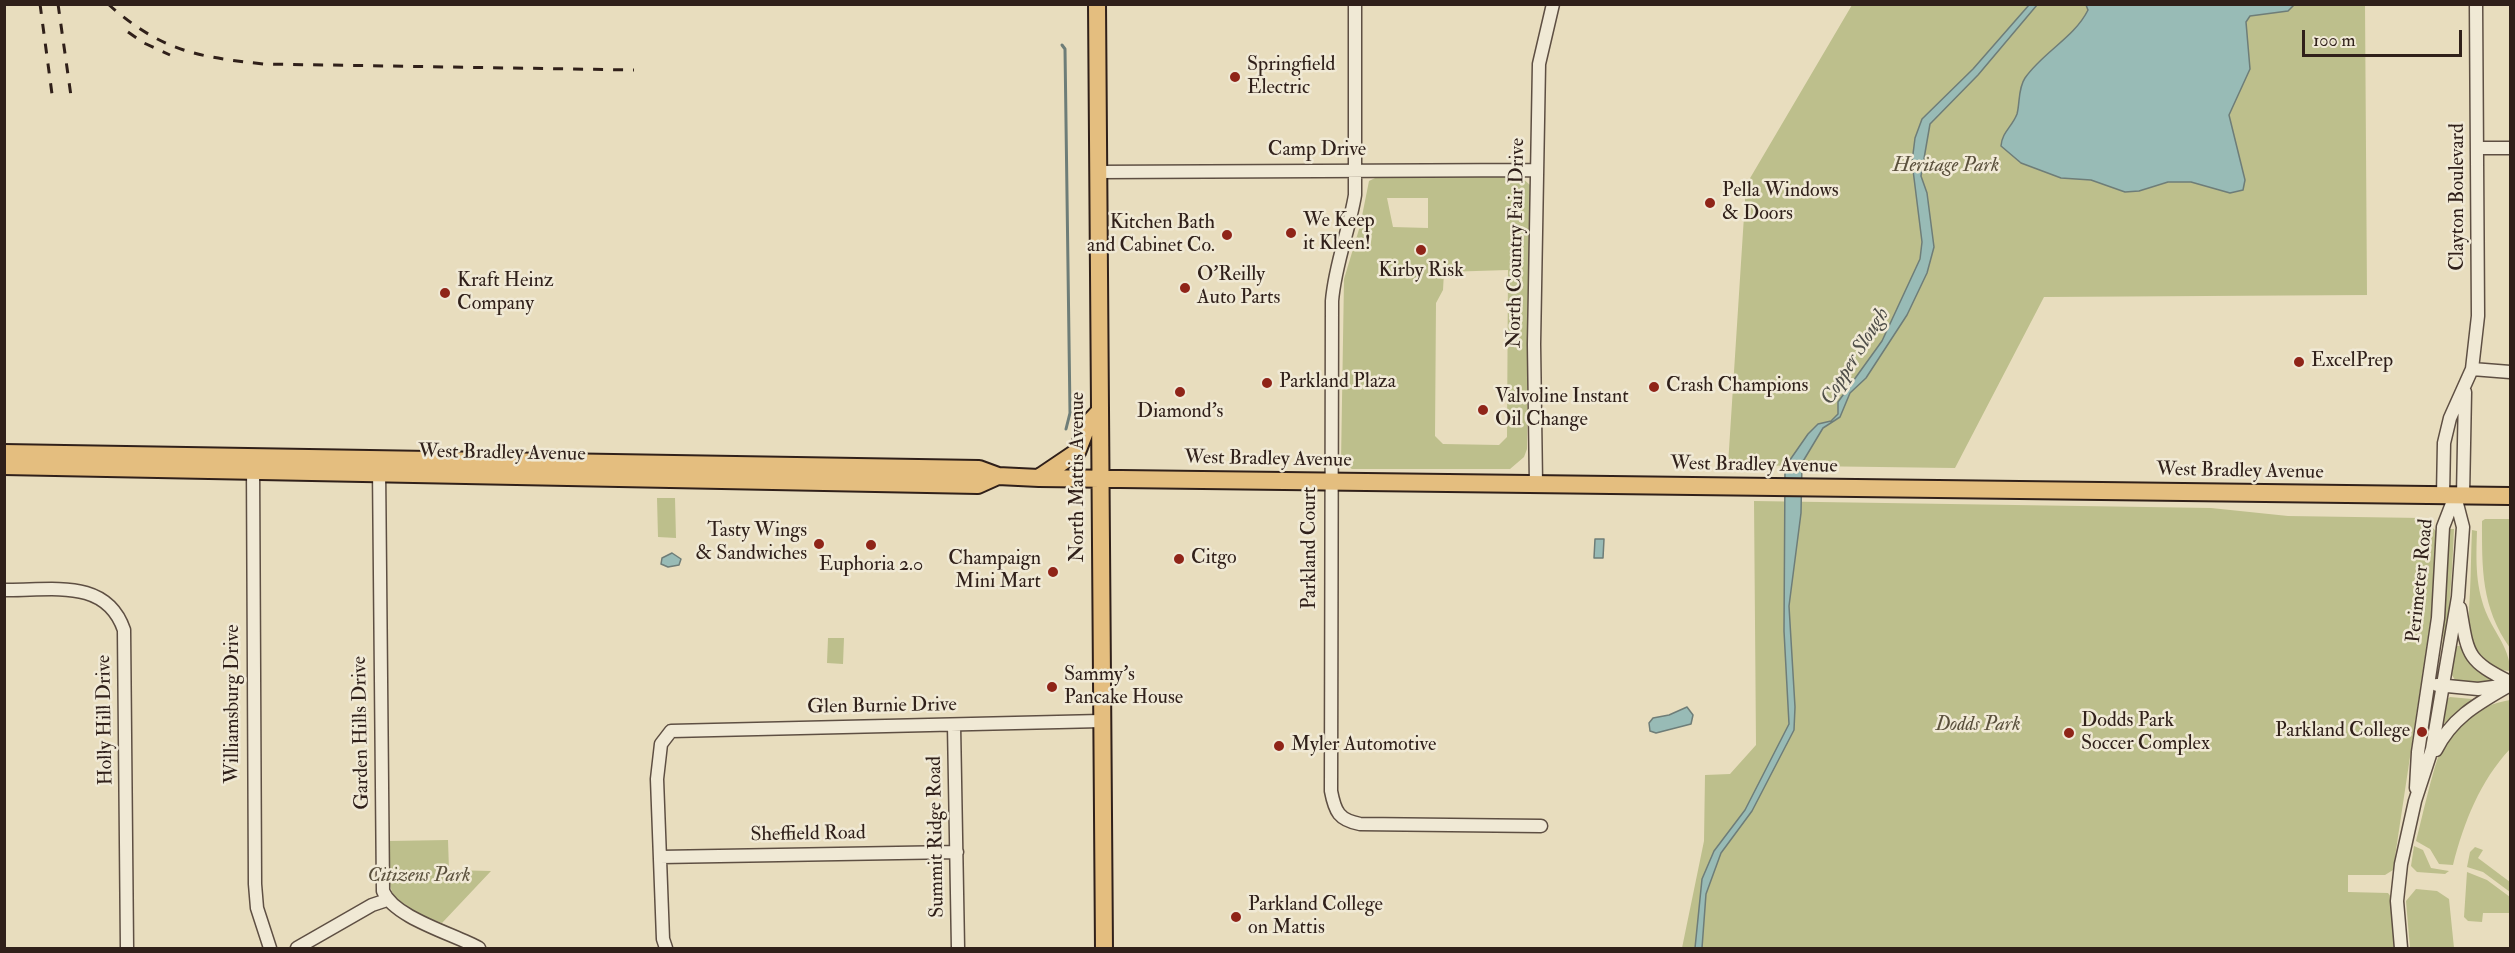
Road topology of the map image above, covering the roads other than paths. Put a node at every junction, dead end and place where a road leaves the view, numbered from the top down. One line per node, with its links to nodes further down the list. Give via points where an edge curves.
1 (1096, 4): 9 (main road, North Mattis Avenue)
2 (1355, 4): 7 (street, Parkland Court)
3 (1553, 4): 8 (street, North Country Fair Drive, via 1539,64)
4 (2476, 4): 5 (street, Clayton Boulevard)
5 (2479, 148): 6 (street); 10 (street, Clayton Boulevard, via 2478,316)
6 (2511, 148)
7 (1355, 170): 8 (street, Camp Drive); 9 (street, Camp Drive); 20 (street, Parkland Court, via 1351,220 1337,261 1333,290)
8 (1537, 170): 21 (street, North Country Fair Drive)
9 (1098, 171): 13 (main road, North Mattis Avenue)
10 (2472, 369): 11 (street); 12 (street, Clayton Boulevard)
11 (2511, 372)
12 (2466, 388): 22 (street, Clayton Boulevard); 22 (street, Clayton Boulevard, via 2444,443)
13 (1100, 411): 18 (main road, via 1088,424 1077,452); 19 (main road, North Mattis Avenue)
14 (4, 453): 15 (main road, West Bradley Avenue)
15 (253, 464): 16 (main road, West Bradley Avenue); 17 (main road, West Bradley Avenue); 38 (street, Williamsburg Drive, via 255,884 257,908)
16 (4, 466)
17 (379, 467): 18 (main road, West Bradley Avenue, via 979,469 998,476); 36 (street, Garden Hills Drive, via 383,891)
18 (1039, 478): 19 (main road, West Bradley Avenue)
19 (1099, 478): 20 (main road, West Bradley Avenue); 29 (main road, North Mattis Avenue)
20 (1330, 482): 21 (main road, West Bradley Avenue); 33 (street, Parkland Court, via 1331,791 1337,814 1360,824)
21 (1536, 484): 22 (main road, West Bradley Avenue)
22 (2454, 496): 23 (main road, West Bradley Avenue); 25 (street, Perimeter Road, via 2463,527); 26 (street, Perimeter Road, via 2443,527)
23 (2511, 496)
24 (4, 590): 37 (street, Holly Hill Drive, via 92,593 114,608 124,630)
25 (2458, 597): 27 (street, via 2467,651 2486,670); 28 (street, Perimeter Road)
26 (2430, 684): 28 (street); 32 (street, Perimeter Road, via 2418,752)
27 (2511, 684): 28 (street, via 2486,689); 31 (street, via 2468,709 2445,731)
28 (2444, 686): 31 (street, Perimeter Road)
29 (1101, 721): 30 (street, Glen Burnie Drive); 43 (main road, North Mattis Avenue)
30 (954, 725): 34 (street, Summit Ridge Road); 35 (street, Glen Burnie Drive, via 676,729 661,744 657,779)
31 (2426, 773): 32 (street, Perimeter Road)
32 (2415, 801): 44 (street, Perimeter Road, via 2398,881)
33 (1541, 826)
34 (957, 852): 35 (street, Sheffield Road); 42 (street, Summit Ridge Road)
35 (660, 857): 41 (street)
36 (387, 900): 39 (street); 40 (street, via 408,915)
37 (127, 948)
38 (270, 948)
39 (297, 948)
40 (479, 948)
41 (666, 948)
42 (958, 948)
43 (1104, 948)
44 (2401, 948)

